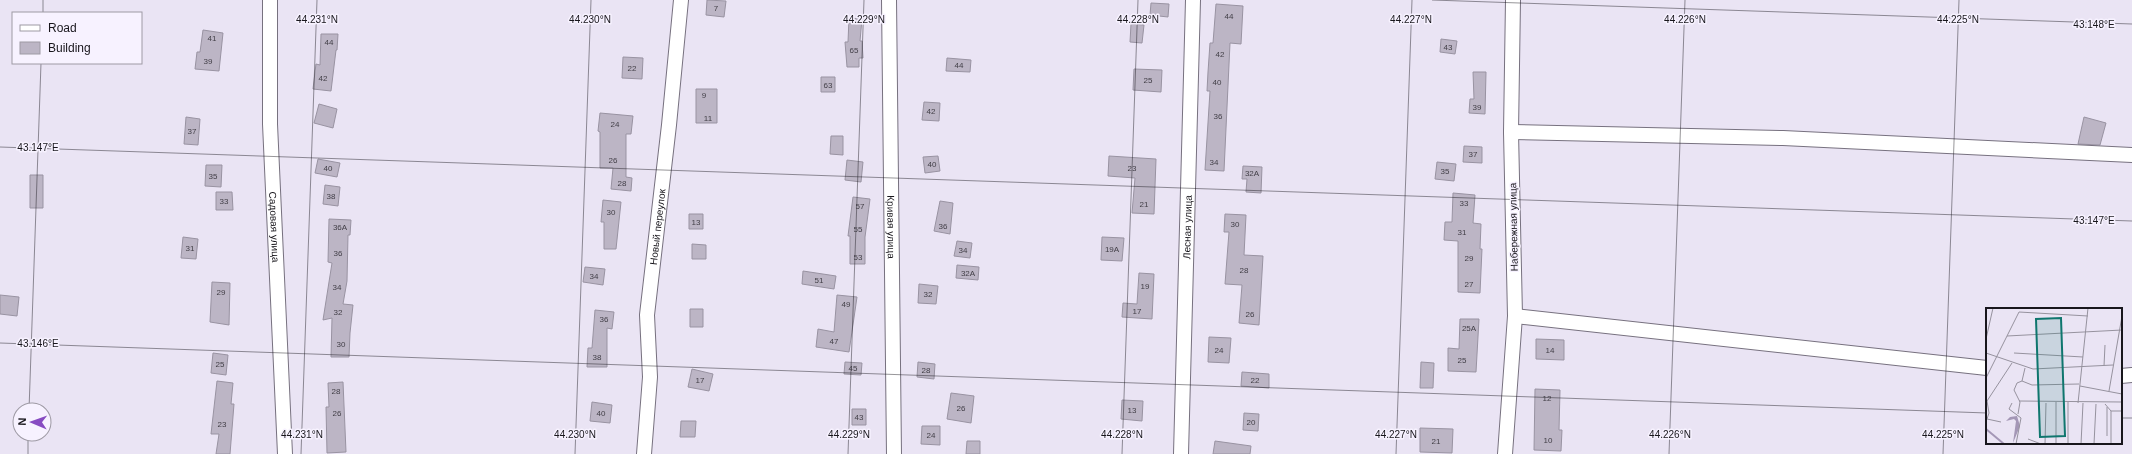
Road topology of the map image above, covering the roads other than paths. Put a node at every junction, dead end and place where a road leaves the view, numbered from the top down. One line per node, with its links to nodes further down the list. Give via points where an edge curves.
1 (270, 0): 12 (street, Садовая улица, via 270,124)
2 (681, 0): 13 (street, Новый переулок, via 647,315 650,377)
3 (890, 0): 14 (street, Кривая улица)
4 (1193, 0): 15 (street, Лесная улица)
5 (1512, 0): 6 (street, Набережная улица)
6 (1511, 132): 7 (street, via 1783,138); 8 (street, Набережная улица)
7 (2132, 155)
8 (1515, 316): 9 (street); 16 (street, Набережная улица)
9 (1986, 368)
10 (2132, 375): 11 (street)
11 (2122, 376)
12 (285, 454)
13 (644, 454)
14 (894, 454)
15 (1181, 454)
16 (1505, 454)

